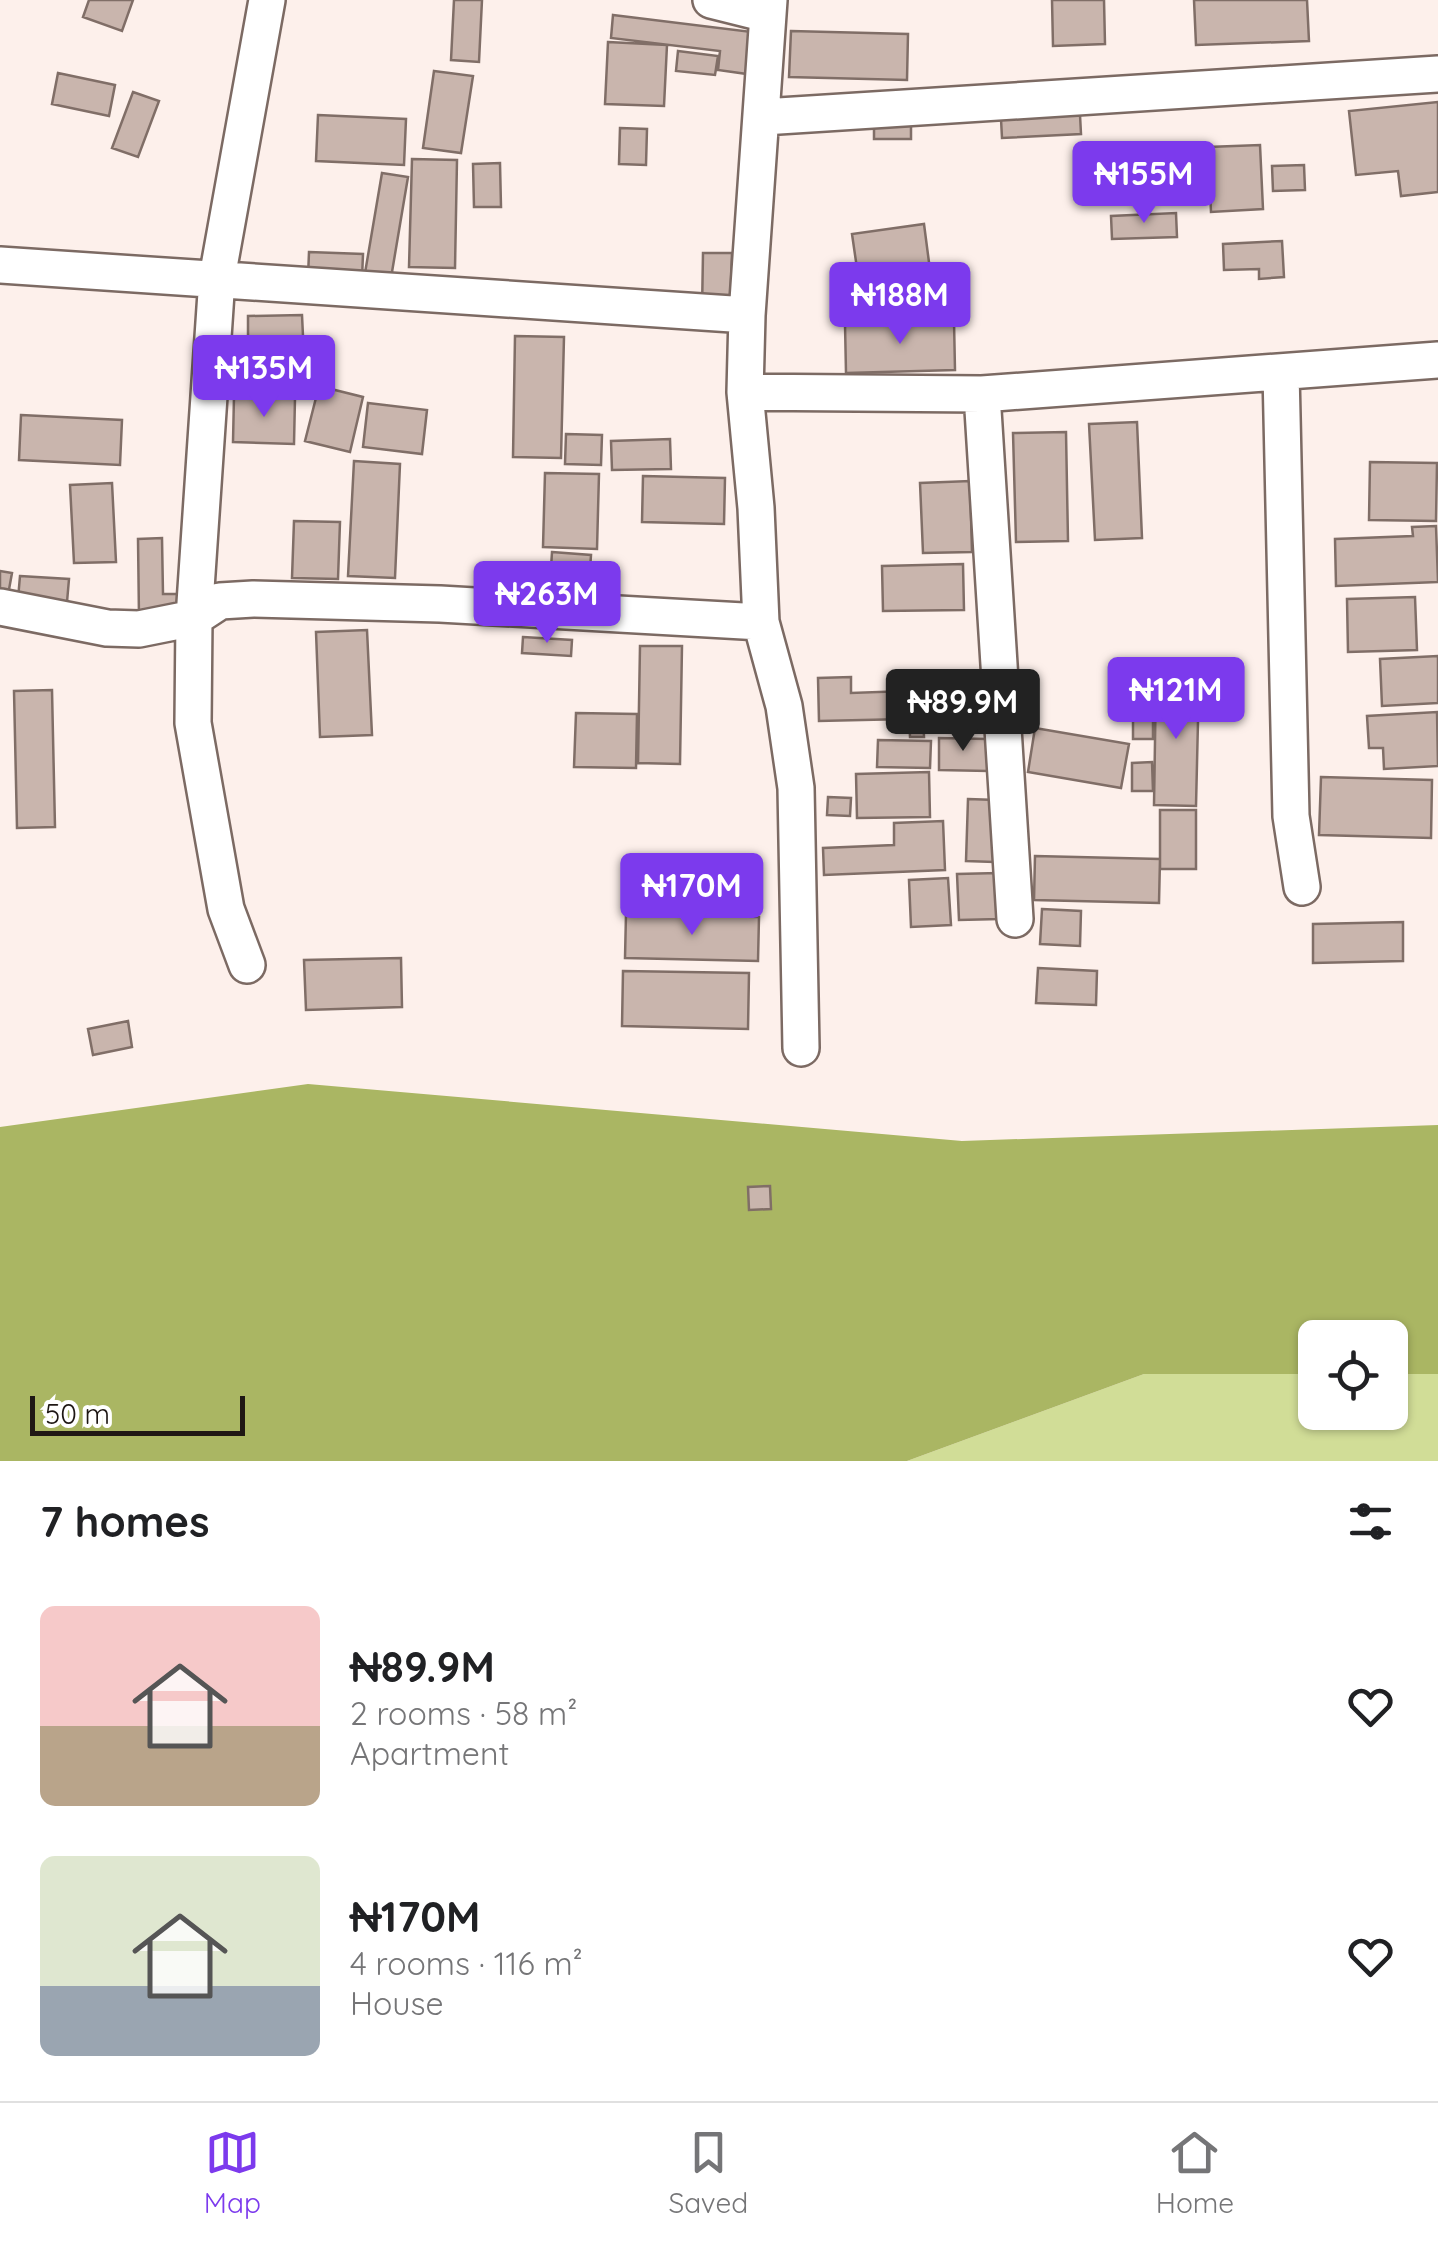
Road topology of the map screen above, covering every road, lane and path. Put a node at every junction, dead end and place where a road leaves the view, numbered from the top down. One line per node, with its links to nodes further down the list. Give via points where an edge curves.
1 (267, 0): 7 (street)
2 (712, 0): 3 (street)
3 (768, 7): 5 (street)
4 (1438, 74): 5 (street)
5 (763, 117): 8 (street)
6 (0, 265): 7 (street)
7 (217, 278): 8 (street); 14 (street)
8 (746, 314): 11 (street)
9 (1438, 360): 10 (street)
10 (1281, 372): 12 (street); 16 (street, via 1291,816)
11 (745, 392): 12 (street); 15 (street)
12 (982, 394): 17 (street)
13 (0, 607): 14 (street, via 107,628)
14 (194, 618): 15 (street, via 220,601 253,599); 18 (street, via 194,723 226,909)
15 (761, 622): 19 (street, via 784,706 796,788)
16 (1302, 886)
17 (1014, 919)
18 (248, 965)
19 (801, 1048)

